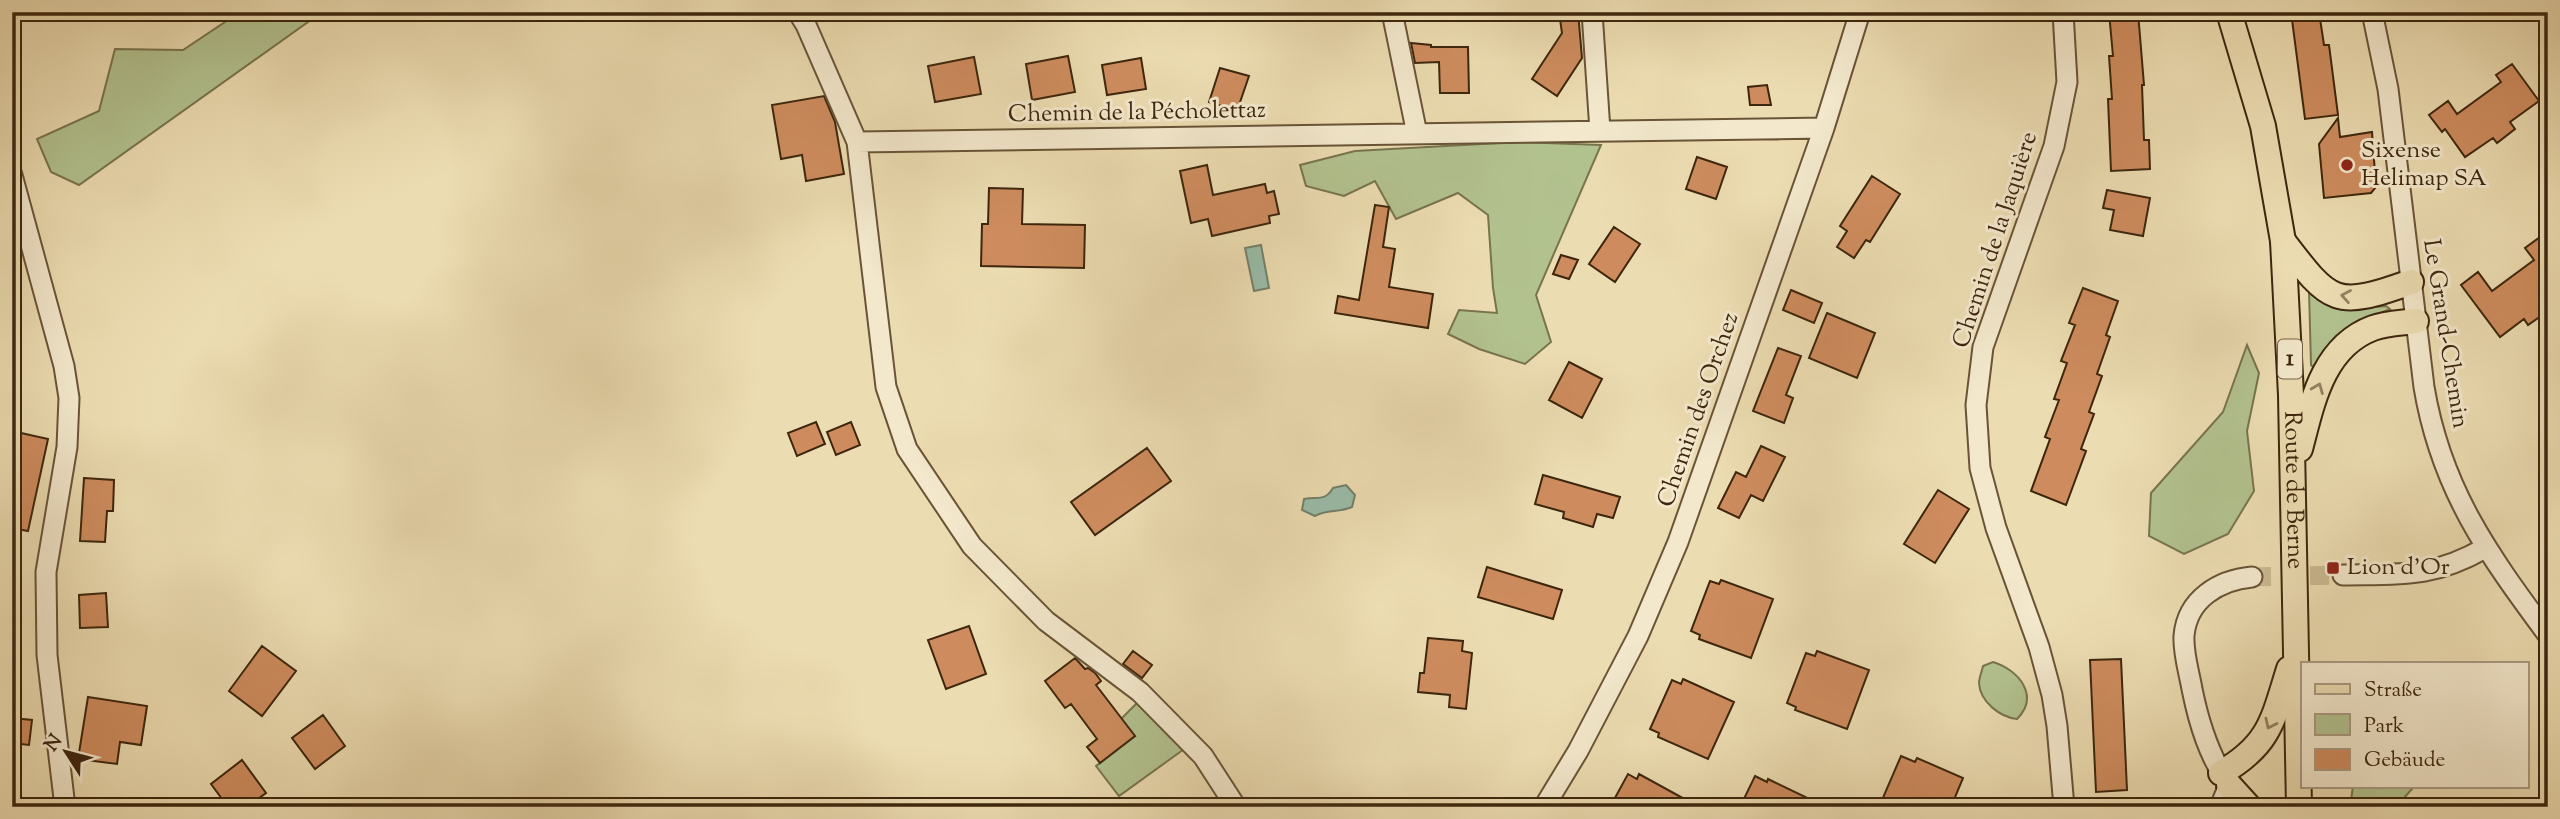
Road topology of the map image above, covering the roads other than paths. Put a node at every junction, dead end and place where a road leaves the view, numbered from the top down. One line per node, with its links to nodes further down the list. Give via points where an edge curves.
1 (798, 12): 11 (street)
2 (1392, 12): 10 (street)
3 (1592, 12): 9 (street)
4 (1860, 12): 8 (street, Chemin des Orchez)
5 (2063, 12): 26 (street, Chemin de la Jaquière, via 2067,82 2054,146 1983,347 1976,405 1980,468 2052,695)
6 (2229, 12): 13 (main road, Route de Berne / 1, via 2263,126)
7 (2372, 12): 14 (street, Le Grand-Chemin, via 2388,89)
8 (1824, 128): 9 (street, Chemin de la Pécholettaz); 25 (street, Chemin des Orchez, via 1660,586 1625,663)
9 (1600, 131): 10 (street, Chemin de la Pécholettaz)
10 (1417, 134): 11 (street, Chemin de la Pécholettaz)
11 (857, 142): 24 (street, via 886,387 907,449 972,546 1046,621 1140,692 1203,756)
12 (12, 176): 23 (street, via 69,398 67,447 46,572 47,655)
13 (2283, 241): 14 (main road, one-way to 13, via 2361,298 2335,295 2313,279); 16 (main road, Route de Berne / 1)
14 (2411, 282): 15 (street, Le Grand-Chemin)
15 (2416, 321): 16 (main road, one-way to 15, via 2315,396 2337,354 2371,328); 17 (street, Le Grand-Chemin, via 2433,433 2455,491)
16 (2292, 477): 21 (main road, Route de Berne / 1)
17 (2485, 548): 18 (street, via 2440,569); 20 (street, Le Grand-Chemin)
18 (2343, 575)
19 (2252, 577): 22 (street, via 2224,582 2208,592 2195,606 2184,635 2199,720)
20 (2548, 635)
21 (2295, 649): 22 (main road, one-way to 22, via 2267,731); 28 (main road, Route de Berne / 1)
22 (2223, 788): 27 (main road)
23 (65, 807)
24 (1236, 807)
25 (1544, 807)
26 (2064, 807)
27 (2249, 807)
28 (2298, 807)

